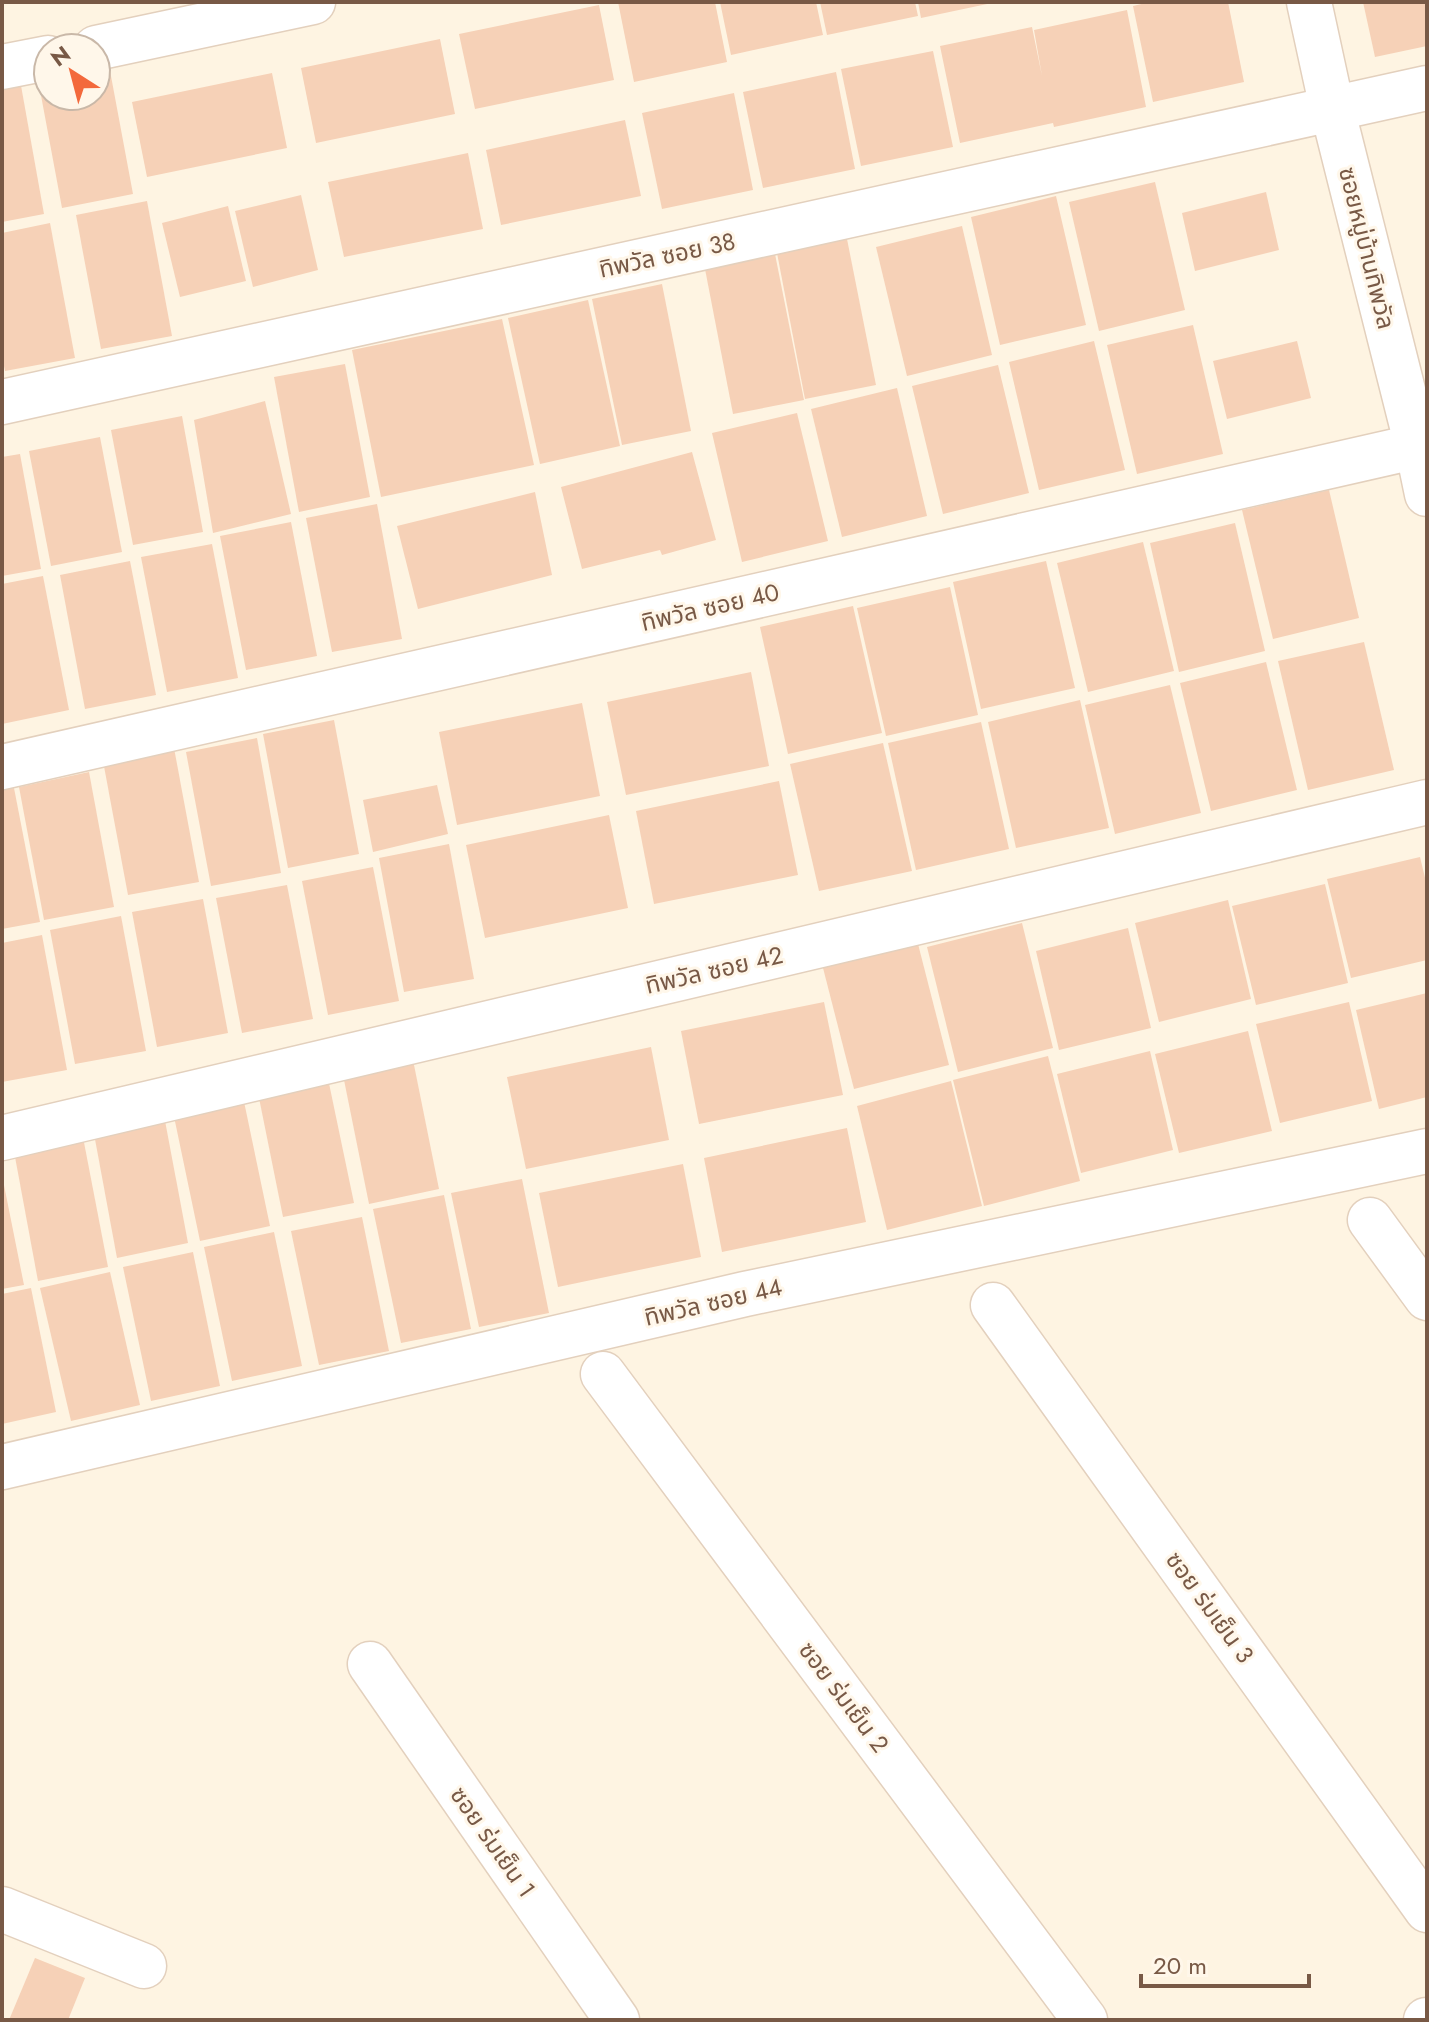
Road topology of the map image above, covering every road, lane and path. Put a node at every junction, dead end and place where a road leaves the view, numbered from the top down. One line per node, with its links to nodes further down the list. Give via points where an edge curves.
1 (313, 2): 3 (street)
2 (1309, 2): 7 (street, ซอยหมู่บ้านทิพวัล)
3 (112, 45)
4 (32, 61): 5 (street)
5 (2, 67)
6 (1427, 88): 7 (street, ทิพวัล ซอย 38)
7 (1332, 108): 8 (street, ทิพวัล ซอย 38); 9 (street, ซอยหมู่บ้านทิพวัล)
8 (2, 402)
9 (1422, 445): 10 (street, ซอยหมู่บ้านทิพวัล); 11 (street, ทิพวัล ซอย 40)
10 (1427, 494)
11 (2, 767)
12 (1427, 802): 13 (street, ทิพวัล ซอย 42)
13 (2, 1138)
14 (1427, 1151): 19 (street, ทิพวัล ซอย 44, via 745,1294)
15 (1370, 1220): 16 (street)
16 (1427, 1298)
17 (993, 1305): 22 (street, ซอย ร่มเย็น 3)
18 (603, 1374): 25 (street, ซอย ร่มเย็น 2)
19 (2, 1467)
20 (370, 1664): 24 (street, ซอย ร่มเย็น 1)
21 (2, 1909): 23 (street)
22 (1427, 1910)
23 (144, 1966)
24 (617, 2020)
25 (1085, 2020)

